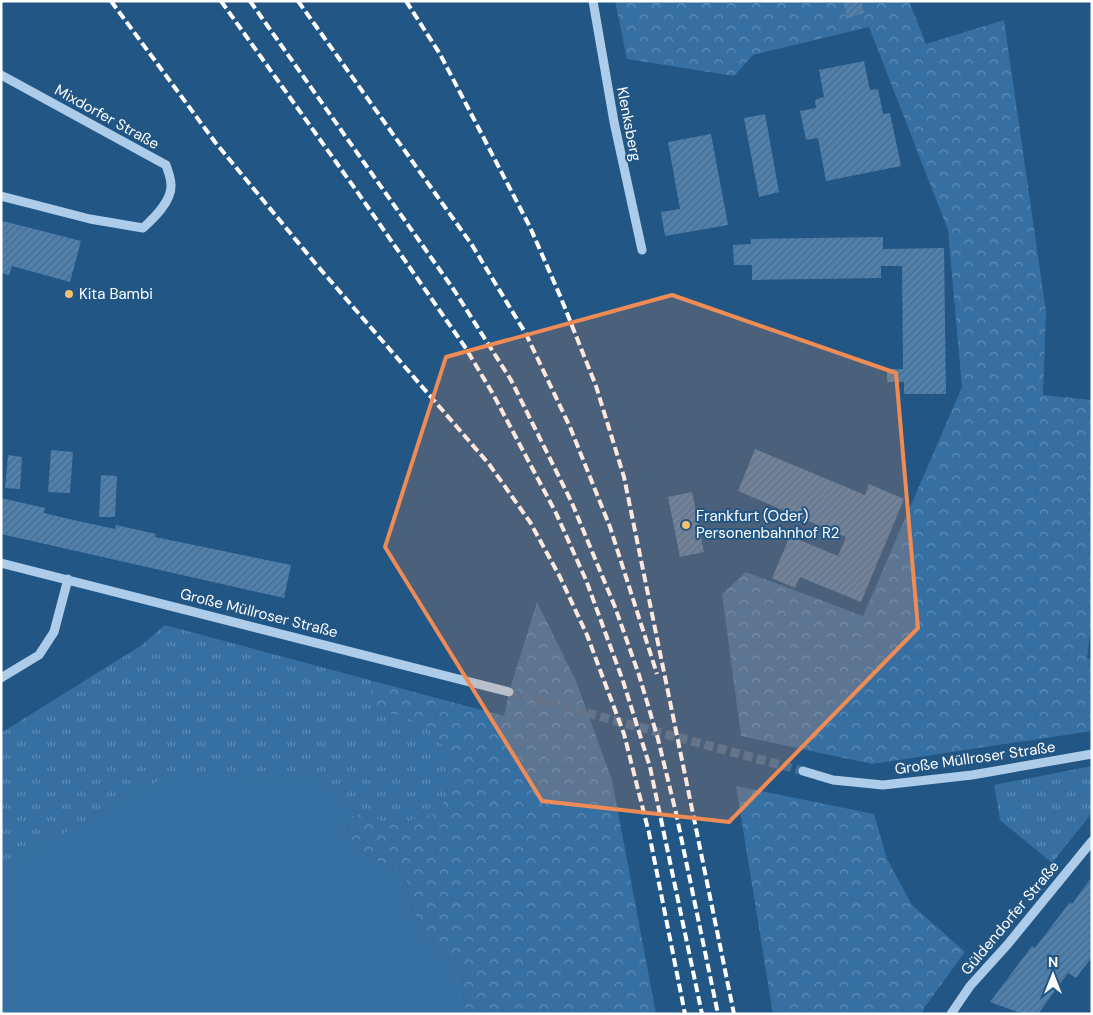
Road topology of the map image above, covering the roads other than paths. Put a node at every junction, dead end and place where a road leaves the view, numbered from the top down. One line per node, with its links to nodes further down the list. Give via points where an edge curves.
1 (593, 1): 4 (street, Klenksberg, via 614,122)
2 (1, 75): 3 (street, Mixdorfer Straße, via 166,165 172,186 166,202 143,228 90,219)
3 (1, 196)
4 (642, 250)
5 (1, 562): 6 (street, Große Müllroser Straße)
6 (68, 579): 7 (street, via 54,632 39,654); 8 (street, Große Müllroser Straße)
7 (1, 678)
8 (509, 692)
9 (1092, 754): 10 (street, Große Müllroser Straße, via 972,775 883,785 833,780)
10 (803, 771)
11 (1092, 841): 12 (street, Güldendorfer Straße, via 970,986)
12 (951, 1014)

